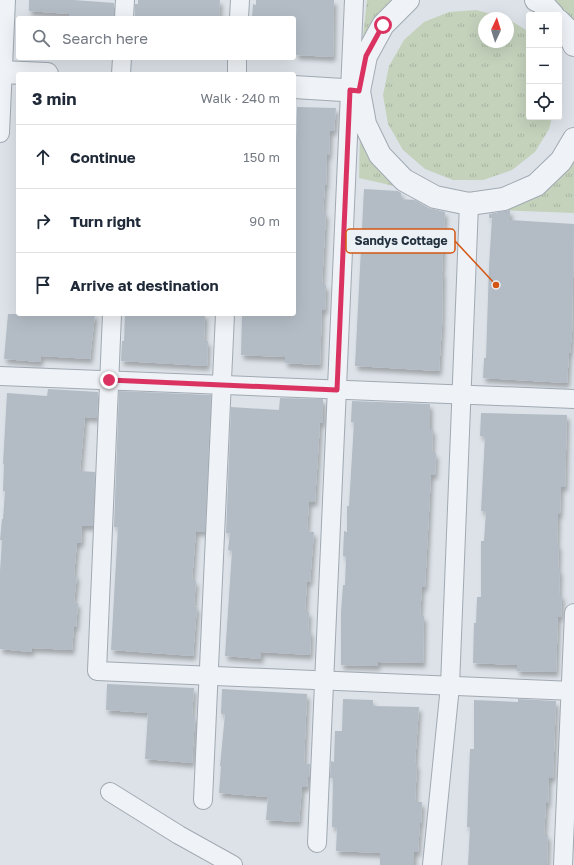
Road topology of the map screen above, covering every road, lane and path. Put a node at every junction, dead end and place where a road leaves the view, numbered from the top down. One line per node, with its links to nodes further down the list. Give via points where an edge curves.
1 (6, 0): 14 (street)
2 (124, 0): 8 (street)
3 (240, 0): 9 (street)
4 (354, 0): 19 (street)
5 (408, 0): 19 (street, via 383,25 366,56)
6 (536, 0): 7 (street)
7 (550, 12)
8 (124, 16)
9 (239, 16)
10 (562, 24): 11 (street)
11 (574, 46)
12 (122, 60): 15 (street)
13 (237, 60): 16 (street)
14 (1, 72): 17 (street); 20 (street)
15 (121, 72)
16 (236, 72)
17 (16, 73)
18 (296, 87): 19 (street)
19 (355, 91): 22 (street, via 365,124 380,155 404,180 435,197); 28 (street)
20 (0, 133)
21 (574, 139): 22 (street, via 561,161 536,185 504,199)
22 (469, 204): 29 (street)
23 (112, 316): 26 (street)
24 (226, 316): 27 (street)
25 (0, 376): 26 (street)
26 (109, 380): 27 (street); 32 (street, via 97,671)
27 (222, 385): 28 (street); 32 (street)
28 (337, 390): 29 (street); 33 (street)
29 (461, 394): 30 (street); 34 (street)
30 (574, 399)
31 (574, 613): 35 (street)
32 (209, 676): 33 (street); 37 (street)
33 (324, 681): 34 (street); 38 (street)
34 (450, 686): 35 (street); 40 (street)
35 (572, 691): 41 (street)
36 (110, 792): 39 (street)
37 (203, 800)
38 (317, 843)
39 (233, 865)
40 (432, 865)
41 (563, 865)

